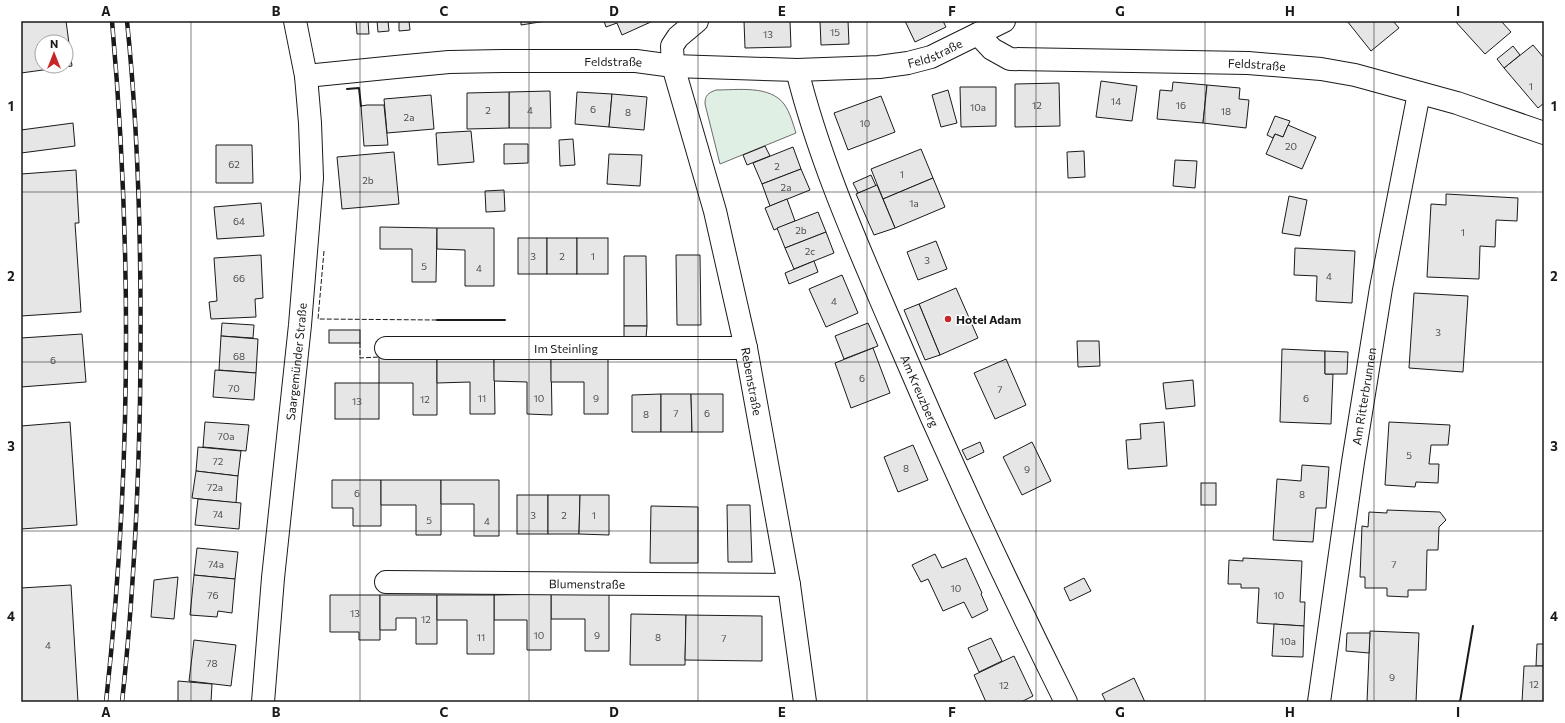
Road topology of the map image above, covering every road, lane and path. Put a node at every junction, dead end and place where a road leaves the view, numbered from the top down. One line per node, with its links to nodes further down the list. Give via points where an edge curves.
1 (295, 21): 7 (street, Saargemünder Straße)
2 (697, 21): 5 (street, Rebenstraße, via 678,37 672,46)
3 (1004, 21): 4 (street)
4 (978, 34): 6 (street, Feldstraße, via 931,57 908,63 879,67); 8 (street, Feldstraße, via 992,49 1010,59 1289,65 1355,75)
5 (673, 66): 6 (street, Feldstraße); 7 (street, Feldstraße, via 636,61 502,61 434,64); 11 (street, Rebenstraße, via 715,211)
6 (797, 70): 16 (street, Am Kreuzberg, via 830,178 941,441 1030,632)
7 (306, 76): 14 (street, Saargemünder Straße, via 312,178)
8 (1419, 93): 9 (street, Feldstraße, via 1488,112); 17 (street, Am Ritterbrunnen, via 1381,288)
9 (1544, 133)
10 (386, 348): 11 (street, Im Steinling)
11 (746, 348): 13 (street, Rebenstraße)
12 (386, 582): 13 (street, Blumenstraße)
13 (788, 585): 15 (street, Rebenstraße)
14 (263, 702)
15 (805, 702)
16 (1066, 702)
17 (1319, 702)

